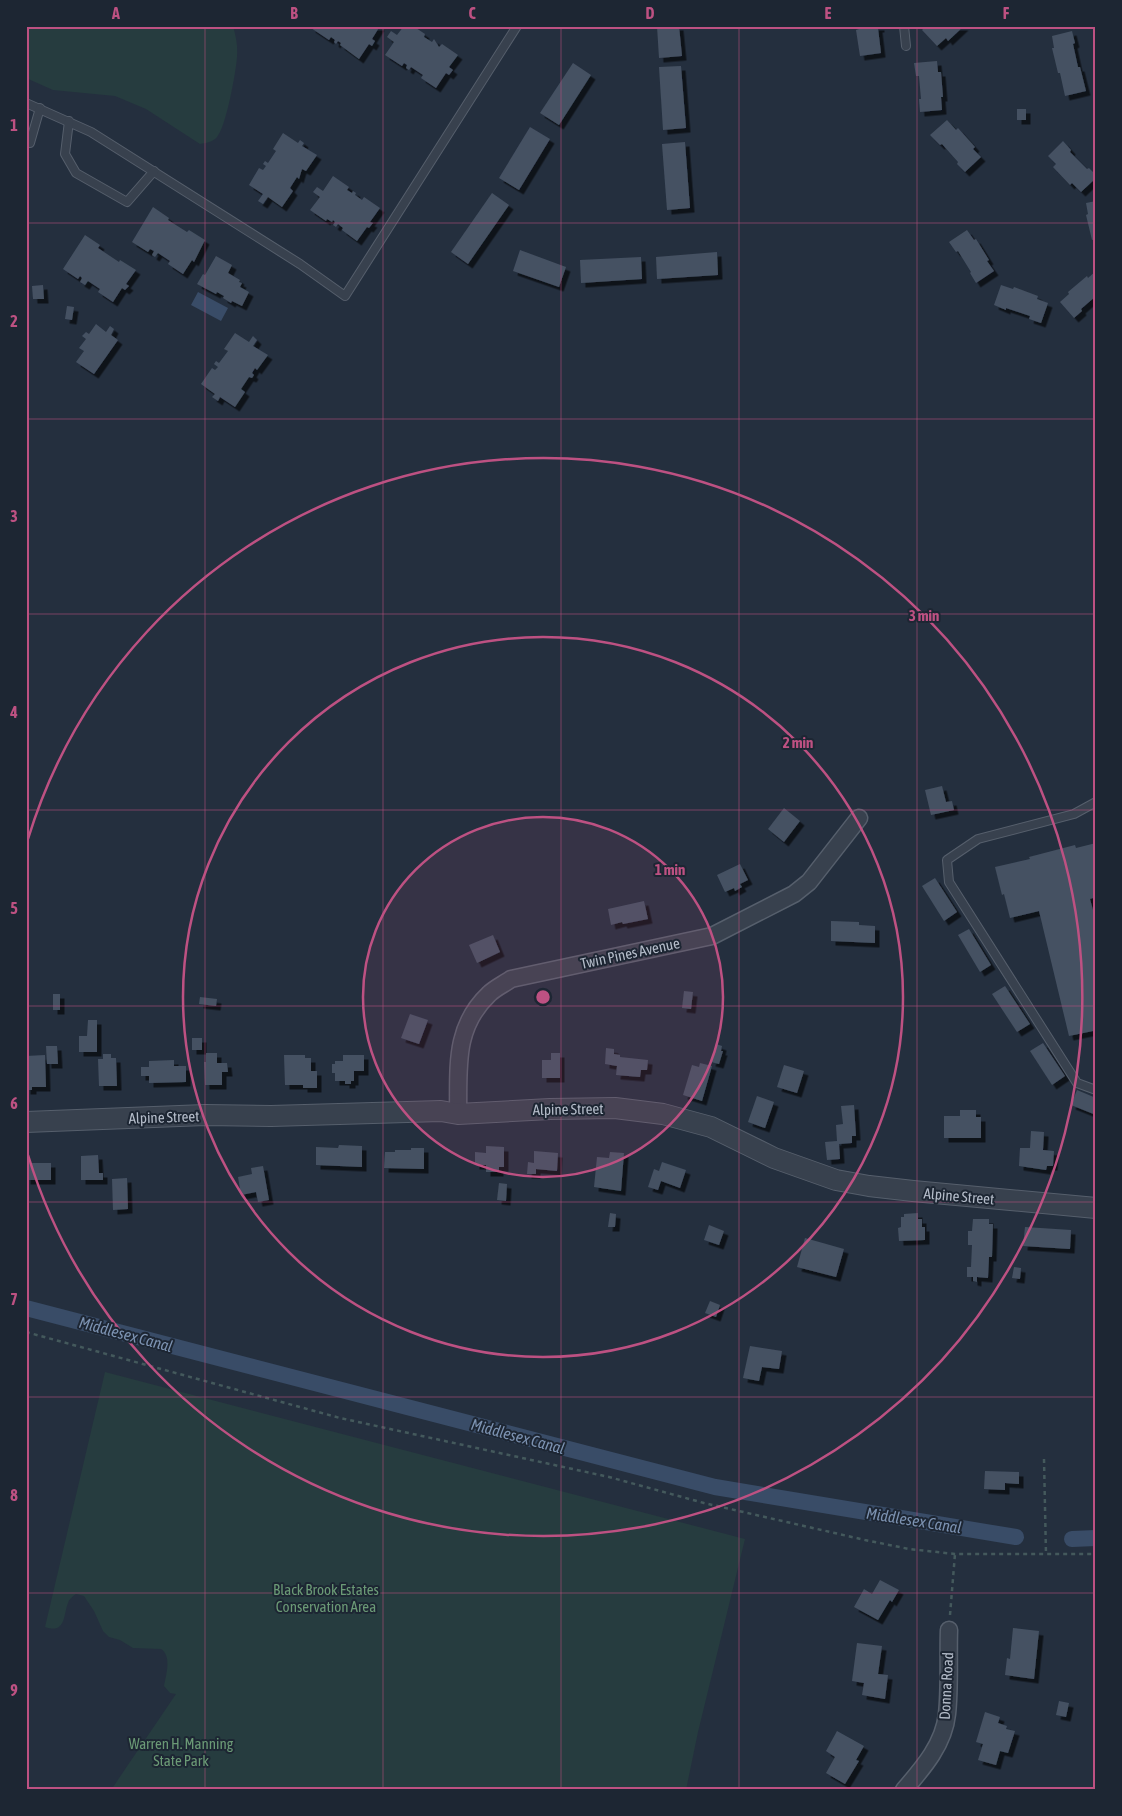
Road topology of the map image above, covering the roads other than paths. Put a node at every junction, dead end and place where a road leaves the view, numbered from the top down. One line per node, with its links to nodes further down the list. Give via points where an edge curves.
1 (517, 26): 8 (lane, via 345,296)
2 (904, 26): 3 (lane)
3 (906, 46)
4 (26, 103): 5 (lane)
5 (40, 108): 6 (lane); 7 (lane, via 30,143)
6 (69, 121): 8 (lane); 8 (lane, via 65,154 76,173 127,202)
7 (26, 143)
8 (154, 171)
9 (1096, 802): 11 (lane, via 1074,814 978,839 947,860 948,882 1078,1083)
10 (859, 818): 12 (street, Twin Pines Avenue, via 809,882 794,894 712,936 511,979 489,994 471,1016 461,1040)
11 (1096, 1090)
12 (458, 1114): 13 (street, Alpine Street, via 441,1111 205,1115); 14 (street, Alpine Street, via 550,1108 615,1108 663,1114 711,1126 774,1158 836,1180 913,1191)
13 (26, 1122)
14 (1096, 1208)
15 (949, 1630): 16 (street, Donna Road, via 947,1716 939,1742 926,1765)
16 (904, 1790)

